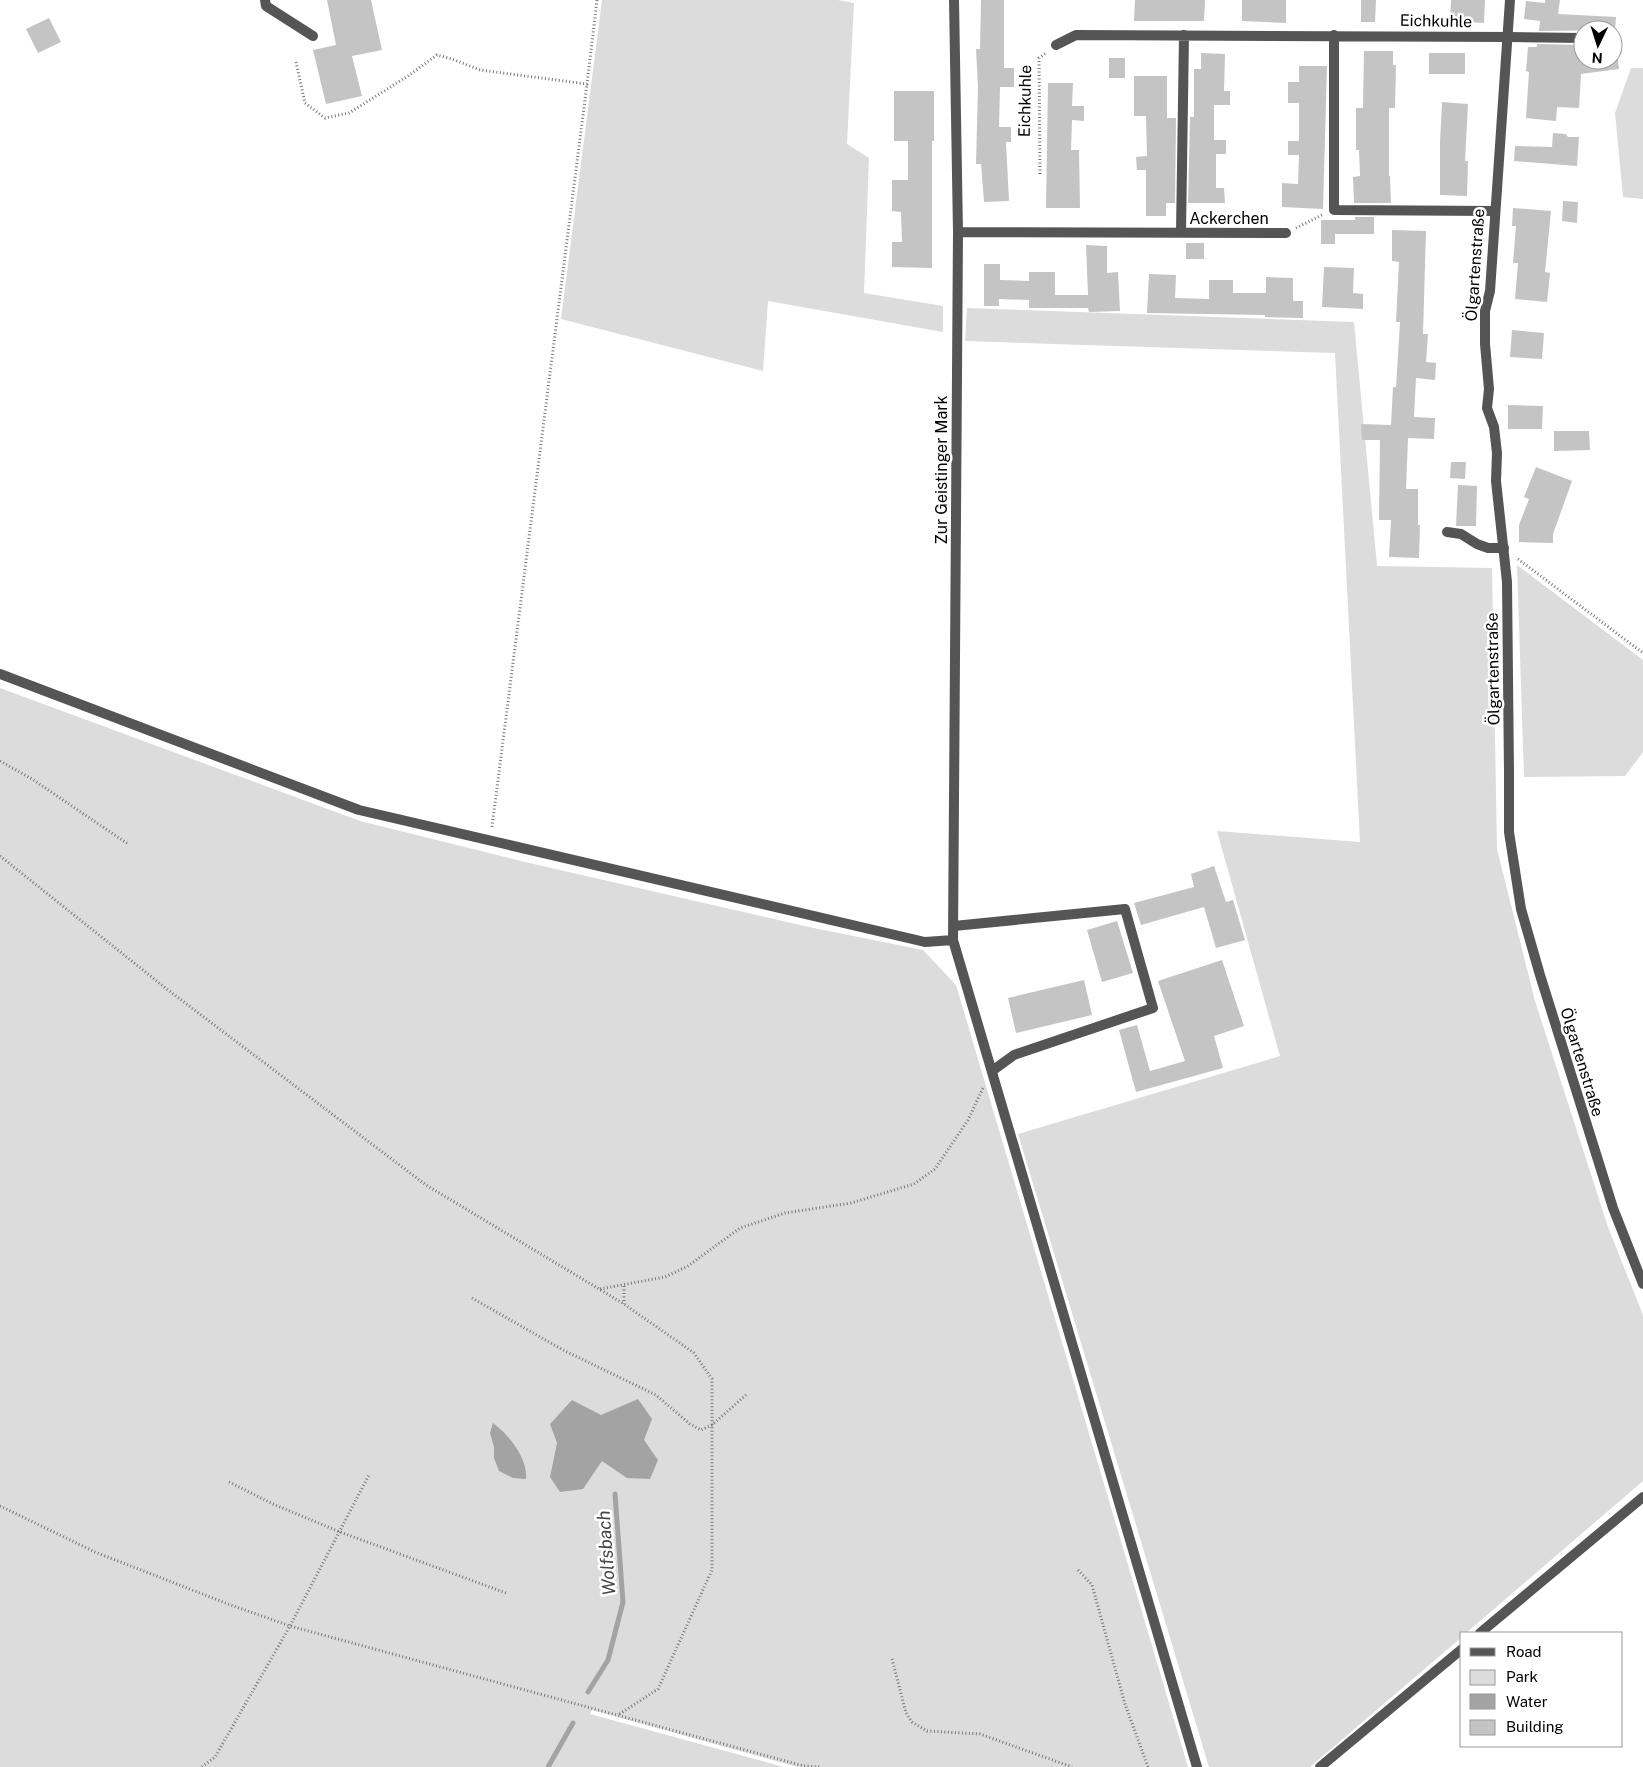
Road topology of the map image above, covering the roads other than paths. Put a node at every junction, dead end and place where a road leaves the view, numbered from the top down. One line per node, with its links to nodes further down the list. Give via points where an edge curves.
1 (265, 0): 6 (street, via 266,6)
2 (954, 0): 11 (street, Zur Geistinger Mark)
3 (1510, 0): 7 (street, Ölgartenstraße)
4 (1184, 35): 5 (street, Eichkuhle); 9 (street, Eichkuhle, via 1076,35); 12 (street)
5 (1334, 35): 7 (street, Eichkuhle); 10 (street, via 1334,210)
6 (313, 36)
7 (1508, 37): 8 (street); 10 (street, Ölgartenstraße)
8 (1573, 38)
9 (1056, 46)
10 (1494, 211): 15 (street, Ölgartenstraße, via 1485,344 1489,388 1487,408 1494,427)
11 (958, 232): 12 (street, Ackerchen); 17 (street, Zur Geistinger Mark)
12 (1181, 232): 13 (street, Ackerchen)
13 (1286, 233)
14 (1447, 532): 15 (street, via 1461,534 1488,548)
15 (1504, 548): 20 (street, Ölgartenstraße, via 1509,832 1520,909 1613,1208)
16 (0, 674): 18 (street, via 359,810 925,942)
17 (954, 926): 18 (street, Zur Geistinger Mark); 19 (street, via 1125,909 1153,1008 1014,1055)
18 (954, 940): 19 (street, Zur Geistinger Mark)
19 (992, 1071): 24 (street, Zur Geistinger Mark)
20 (1643, 1284)
21 (1643, 1497): 22 (street)
22 (1481, 1632)
23 (1460, 1651): 25 (street)
24 (1198, 1767)
25 (1320, 1767)

